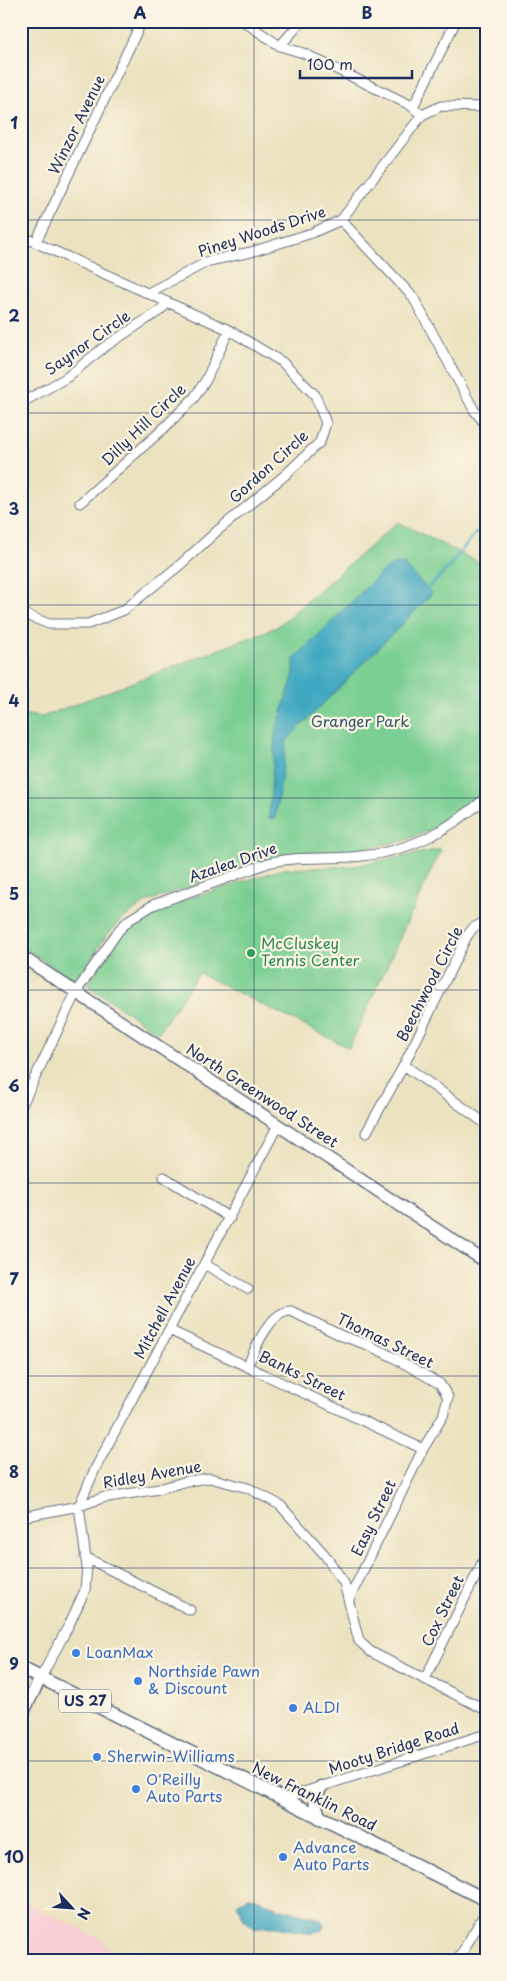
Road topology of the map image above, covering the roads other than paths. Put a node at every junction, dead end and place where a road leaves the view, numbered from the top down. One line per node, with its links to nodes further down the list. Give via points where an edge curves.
1 (142, 21): 11 (street, Winzor Avenue)
2 (243, 21): 5 (street)
3 (302, 21): 5 (street)
4 (456, 21): 6 (street)
5 (280, 46): 6 (street, via 303,53)
6 (413, 107): 8 (street)
7 (486, 107): 8 (street, via 441,106)
8 (422, 115): 9 (street, Piney Woods Drive)
9 (341, 220): 12 (street, Piney Woods Drive, via 312,233 251,252 209,261); 16 (street, via 414,297 474,410)
10 (21, 236): 11 (street, Gordon Circle)
11 (36, 242): 12 (street, Gordon Circle)
12 (148, 293): 13 (street, Gordon Circle)
13 (168, 302): 14 (street, Gordon Circle); 15 (street, Saynor Circle, via 66,378)
14 (229, 330): 17 (street, Dilly Hill Circle, via 194,398); 18 (street, Gordon Circle, via 282,362 315,395 326,423 320,442 124,610 88,624 49,624)
15 (21, 403)
16 (486, 425)
17 (80, 503)
18 (21, 614)
19 (486, 798): 22 (street, Azalea Drive, via 458,821 426,840 373,855 285,859 153,905 128,920 119,930)
20 (486, 921): 23 (street, Beechwood Circle, via 466,936)
21 (21, 956): 22 (main road, North Greenwood Street)
22 (76, 992): 24 (street, Azalea Drive); 26 (main road, North Greenwood Street)
23 (404, 1065): 25 (street, Beechwood Circle); 27 (street, Beechwood Circle)
24 (21, 1107)
25 (486, 1124)
26 (278, 1125): 29 (street, Mitchell Avenue); 30 (main road, North Greenwood Street)
27 (366, 1133)
28 (164, 1178): 29 (street)
29 (230, 1218): 31 (street, Mitchell Avenue)
30 (486, 1262)
31 (204, 1264): 32 (street); 33 (street, Mitchell Avenue)
32 (248, 1289)
33 (169, 1330): 34 (street, Banks Street); 36 (street, Mitchell Avenue, via 94,1469)
34 (248, 1365): 35 (street, Banks Street); 35 (street, Thomas Street, via 266,1328 288,1311 380,1350 440,1384 448,1397 443,1416)
35 (423, 1449): 40 (street, Easy Street)
36 (79, 1506): 37 (street, Ridley Avenue); 39 (street); 40 (street, Ridley Avenue, via 102,1498 210,1478 248,1488 280,1505 325,1555 344,1583)
37 (21, 1517)
38 (486, 1555): 44 (street, Cox Street)
39 (85, 1557): 41 (street); 43 (street, via 87,1573 82,1598)
40 (349, 1599): 44 (street, Ridley Avenue, via 359,1641 371,1652)
41 (190, 1610)
42 (21, 1668): 43 (highway, New Franklin Road / US 27)
43 (40, 1679): 46 (main road); 49 (highway, New Franklin Road / US 27)
44 (425, 1679): 45 (street, Ridley Avenue)
45 (486, 1710)
46 (21, 1717)
47 (486, 1734): 48 (street, Mooty Bridge Road)
48 (321, 1787): 49 (street, Mooty Bridge Road); 50 (highway, via 315,1796)
49 (282, 1799): 50 (highway, New Franklin Road / US 27)
50 (320, 1818): 51 (highway, New Franklin Road / US 27)
51 (486, 1900)
52 (486, 1911): 53 (street)
53 (458, 1960)

